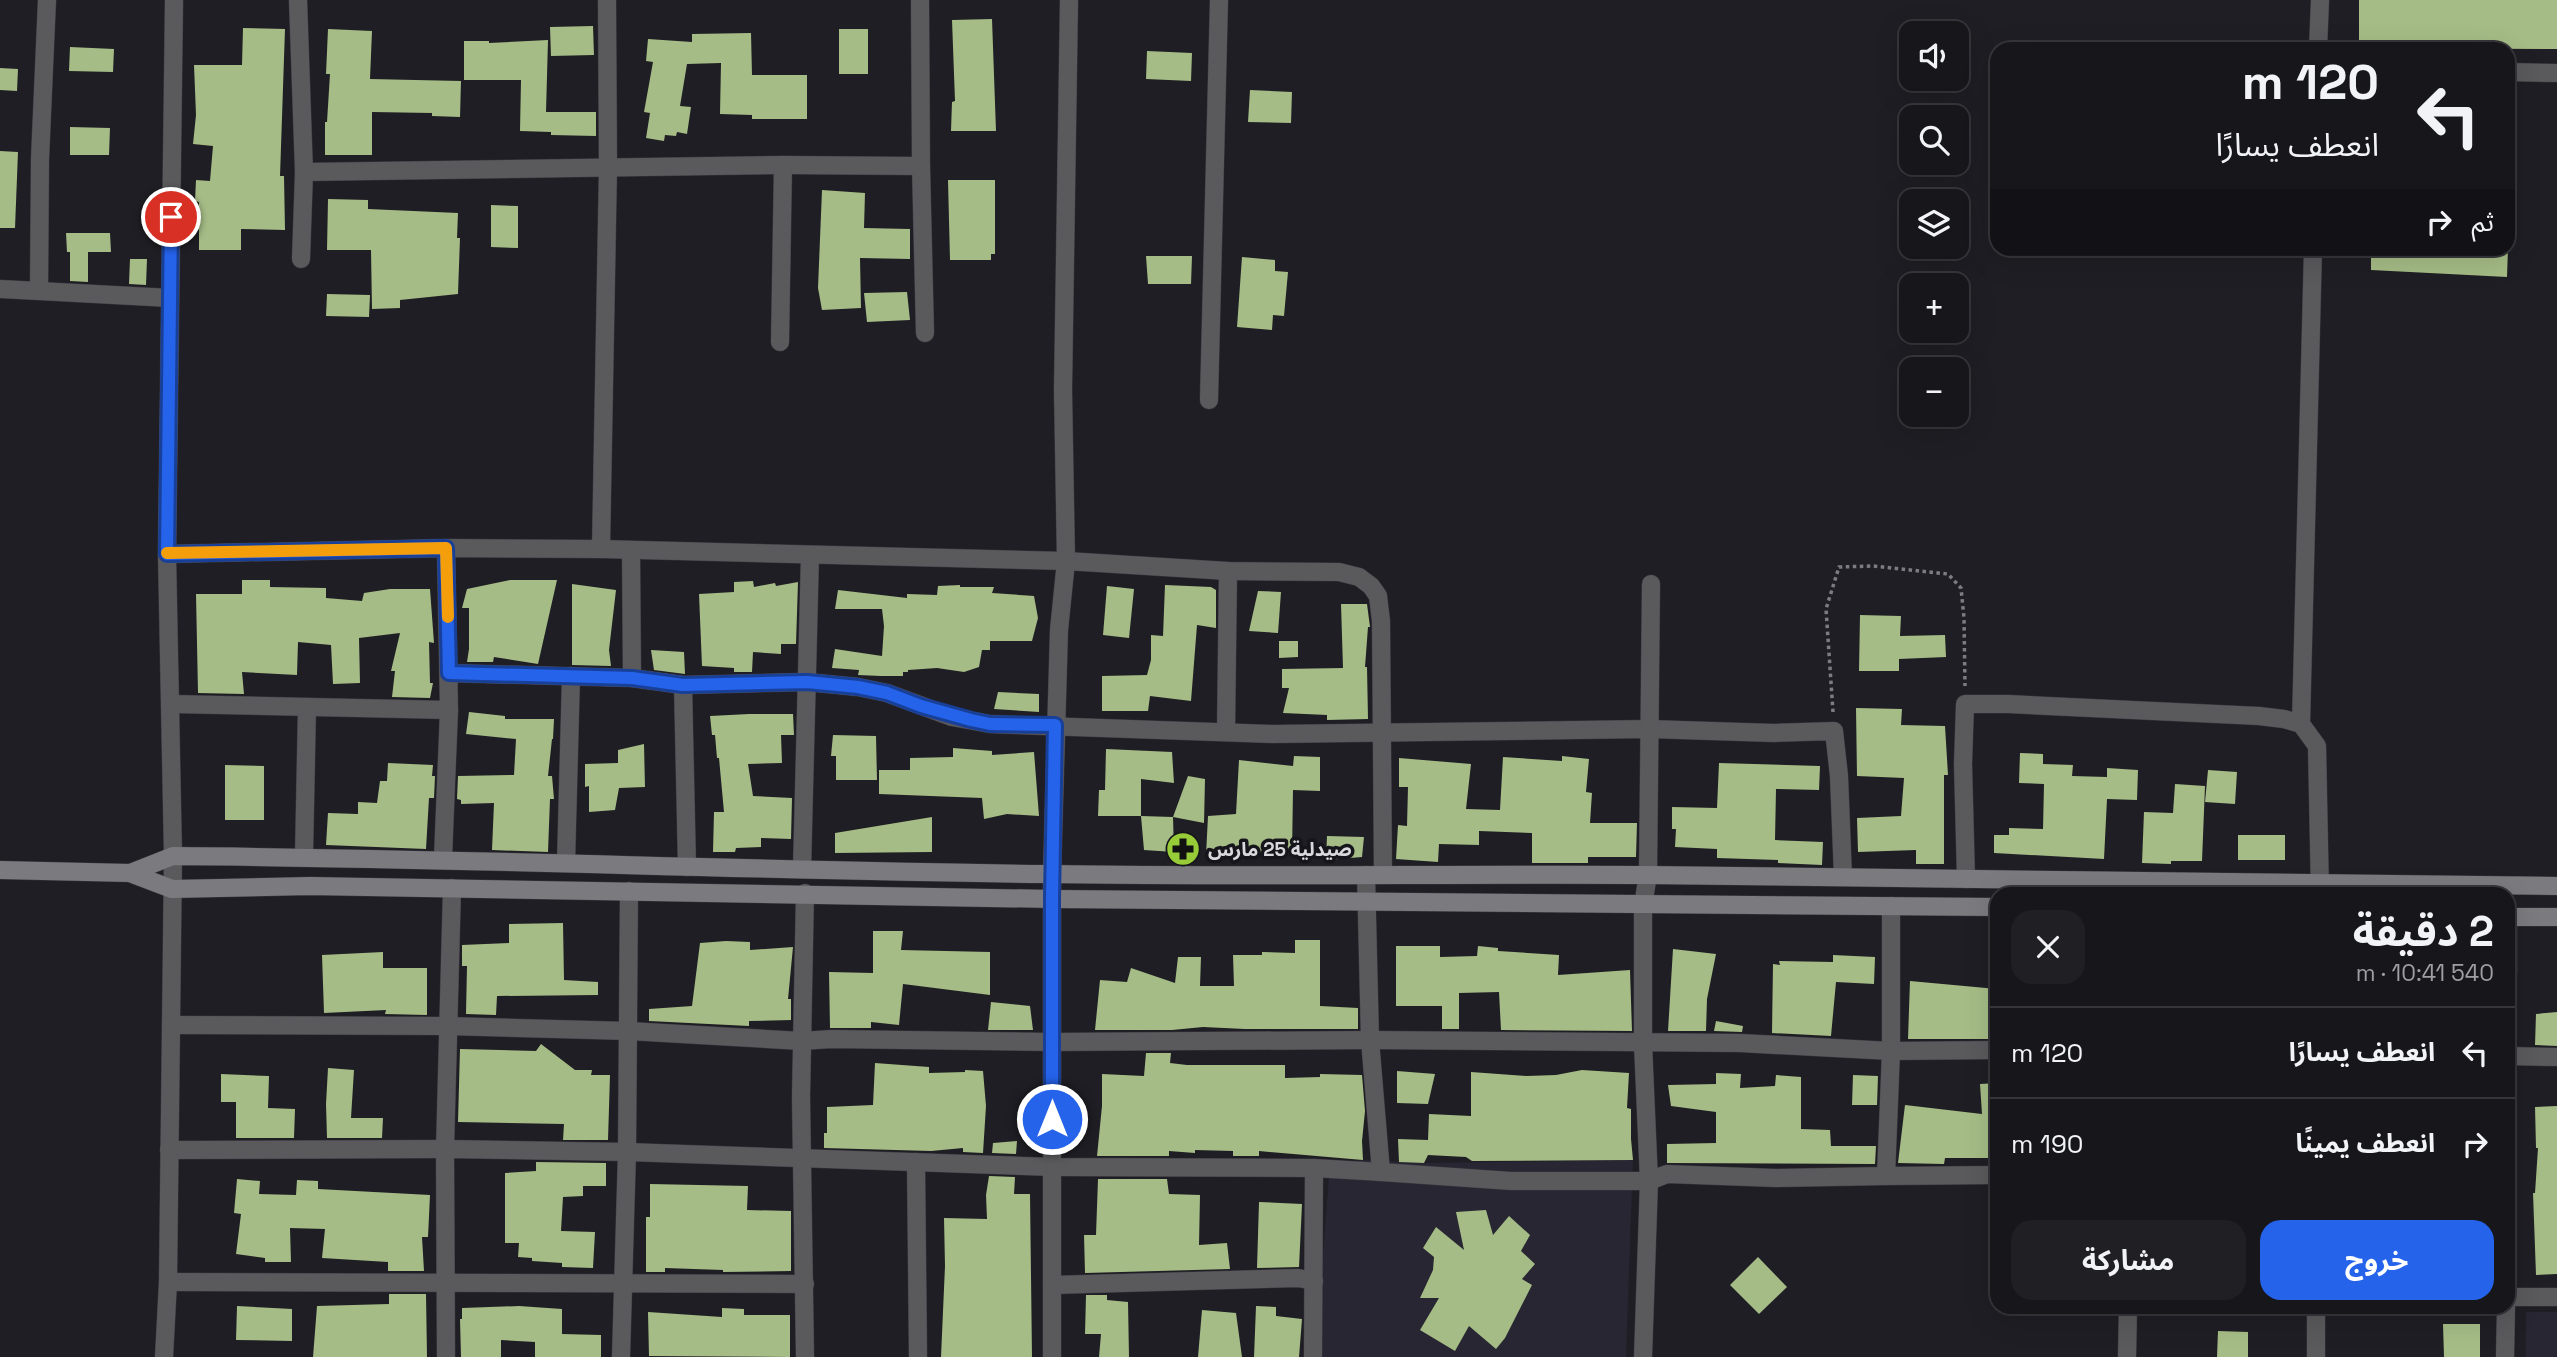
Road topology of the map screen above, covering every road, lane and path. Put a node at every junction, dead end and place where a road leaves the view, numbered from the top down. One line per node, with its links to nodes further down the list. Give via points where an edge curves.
1 (47, 0): 19 (street)
2 (174, 0): 20 (street)
3 (298, 0): 15 (street)
4 (607, 0): 14 (street)
5 (920, 0): 13 (street)
6 (1069, 0): 29 (street, via 1063,390)
7 (1219, 0): 23 (street)
8 (2319, 0): 9 (street)
9 (2318, 42)
10 (2515, 72): 11 (street)
11 (2557, 73)
12 (783, 165): 13 (street); 14 (street); 22 (street)
13 (921, 166): 21 (street)
14 (608, 167): 15 (street); 25 (street)
15 (304, 172): 17 (street)
16 (2313, 256): 41 (street)
17 (300, 259)
18 (0, 289): 19 (street)
19 (39, 291): 20 (street)
20 (170, 298): 27 (street)
21 (925, 333)
22 (780, 342)
23 (1209, 400)
24 (446, 548): 25 (street); 27 (street); 32 (street)
25 (601, 549): 26 (street)
26 (631, 550): 28 (street); 34 (street)
27 (167, 554): 37 (street)
28 (810, 555): 29 (street); 35 (street)
29 (1066, 561): 30 (street); 42 (street)
30 (1228, 571): 45 (street); 46 (street, via 1339,572 1371,586 1378,596 1381,621)
31 (1651, 584): 43 (street)
32 (449, 673): 33 (street); 40 (street)
33 (571, 676): 34 (street); 50 (street)
34 (632, 678): 36 (street)
35 (807, 682): 36 (street); 42 (street, via 887,693 990,724); 52 (street)
36 (683, 685): 51 (street)
37 (171, 704): 39 (street); 47 (street)
38 (1965, 704): 41 (street, via 2259,716); 44 (path, via 1961,587 1948,575 1839,567 1826,609); 59 (street)
39 (307, 707): 40 (street); 48 (street)
40 (449, 710): 49 (street)
41 (2301, 724): 62 (street, via 2317,746)
42 (1055, 725): 45 (street); 55 (street)
43 (1649, 729): 44 (street); 46 (street); 57 (street)
44 (1834, 731): 58 (street)
45 (1226, 732): 46 (street)
46 (1381, 733): 56 (street)
47 (173, 856): 48 (main road); 54 (main road); 65 (street)
48 (304, 856): 49 (main road)
49 (443, 858): 50 (main road)
50 (566, 863): 51 (main road)
51 (687, 867): 52 (main road)
52 (802, 869): 55 (main road)
53 (0, 870): 54 (main road)
54 (130, 873): 65 (main road)
55 (1052, 874): 56 (main road); 68 (street)
56 (1375, 875): 57 (main road); 69 (street)
57 (1648, 875): 58 (main road); 70 (street)
58 (1843, 877): 59 (main road)
59 (1966, 878): 61 (main road)
60 (2557, 886): 63 (main road)
61 (2232, 887)
62 (2320, 887)
63 (2498, 887)
64 (452, 888): 65 (main road); 66 (main road); 76 (street)
65 (172, 889): 75 (street)
66 (629, 891): 67 (main road); 77 (street)
67 (805, 893): 68 (main road); 79 (street)
68 (1052, 899): 69 (main road); 80 (street)
69 (1367, 902): 70 (main road); 78 (street)
70 (1643, 905): 71 (main road); 81 (street)
71 (1891, 906): 72 (main road); 83 (street)
72 (1990, 907)
73 (2515, 917): 74 (main road)
74 (2557, 917)
75 (171, 1025): 76 (street); 87 (street)
76 (447, 1026): 77 (street); 86 (street)
77 (629, 1031): 79 (street); 88 (street)
78 (1370, 1040): 80 (street); 81 (street); 93 (street)
79 (802, 1041): 80 (street); 89 (street)
80 (1052, 1042): 91 (street)
81 (1643, 1044): 83 (street); 96 (street)
82 (1990, 1050): 83 (street)
83 (1891, 1051): 95 (street)
84 (2515, 1056): 85 (street)
85 (2557, 1057)
86 (445, 1149): 87 (street); 88 (street); 99 (street)
87 (169, 1150): 98 (street)
88 (627, 1153): 89 (street); 100 (street)
89 (802, 1158): 90 (street); 101 (street)
90 (916, 1162): 91 (street); 112 (street)
91 (1052, 1167): 92 (street); 102 (street)
92 (1314, 1168): 93 (street); 97 (street)
93 (1381, 1172): 96 (street, via 1511,1181)
94 (1990, 1175): 95 (street)
95 (1886, 1176): 96 (street, via 1667,1174)
96 (1649, 1181): 115 (street)
97 (1314, 1281): 102 (street); 114 (street)
98 (168, 1282): 99 (street); 108 (street)
99 (445, 1283): 100 (street); 109 (street)
100 (623, 1283): 101 (street); 110 (street)
101 (805, 1284): 111 (street)
102 (1052, 1285): 113 (street)
103 (2515, 1297): 104 (street)
104 (2557, 1297)
105 (2128, 1314): 116 (street)
106 (2316, 1314): 117 (street)
107 (2506, 1314): 118 (street)
108 (164, 1357)
109 (446, 1357)
110 (621, 1357)
111 (805, 1357)
112 (918, 1357)
113 (1052, 1357)
114 (1314, 1357)
115 (1643, 1357)
116 (2127, 1357)
117 (2316, 1357)
118 (2505, 1357)

